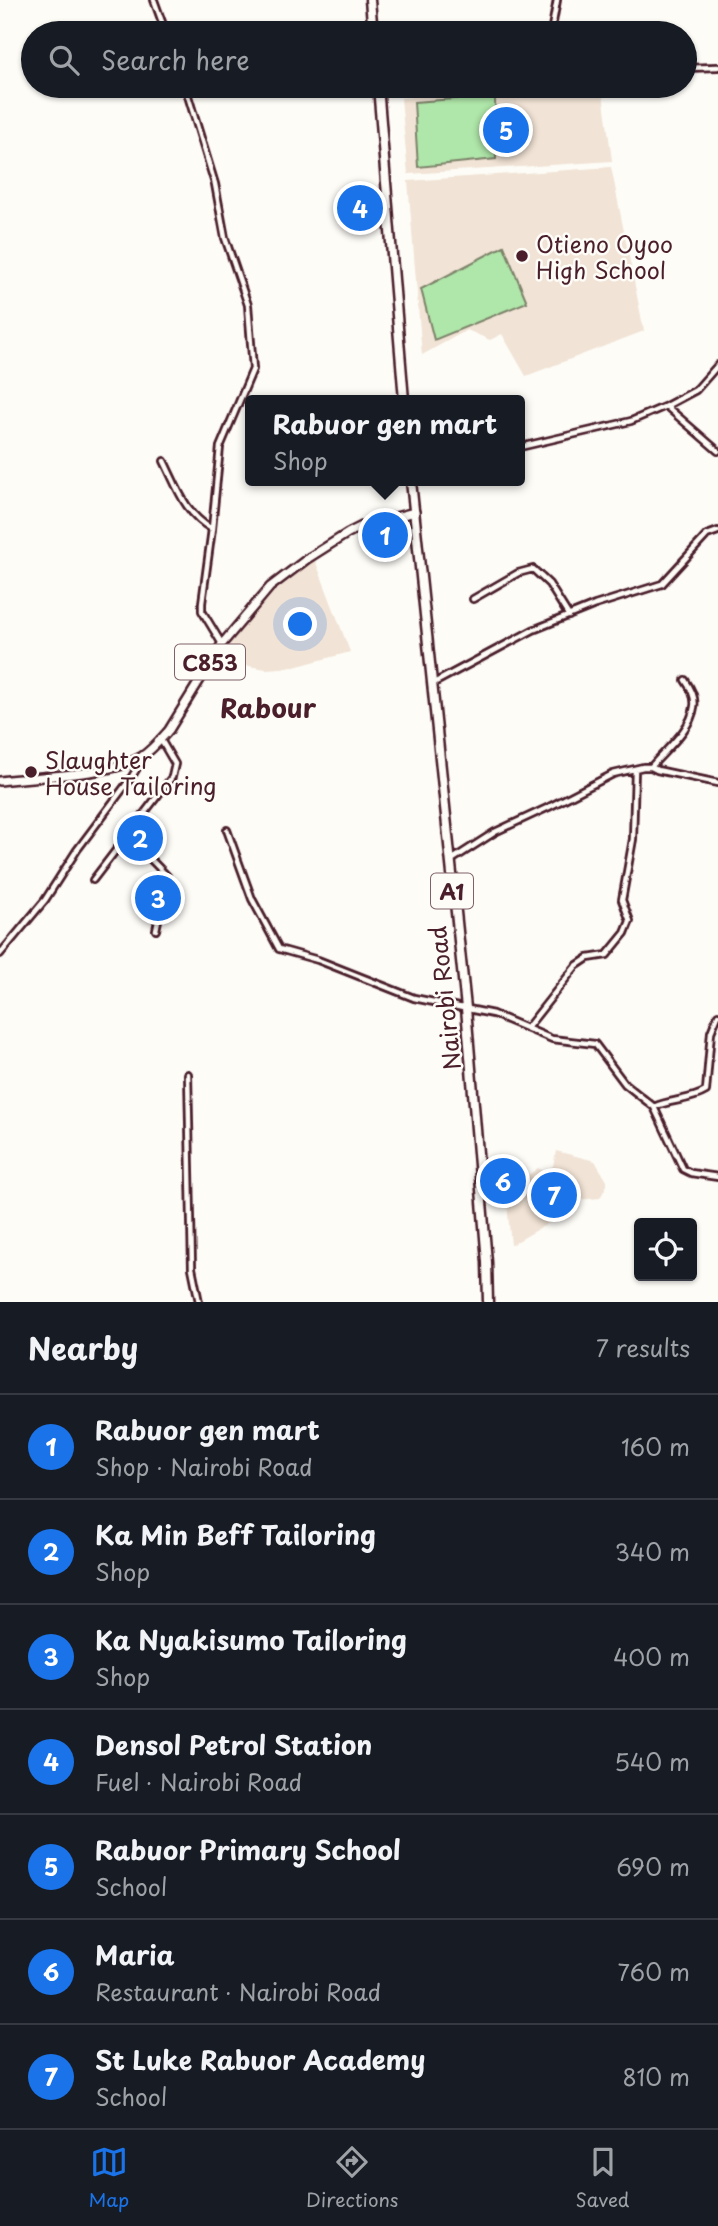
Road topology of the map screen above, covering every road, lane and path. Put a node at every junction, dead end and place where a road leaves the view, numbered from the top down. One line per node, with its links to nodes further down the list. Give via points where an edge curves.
1 (153, 0): 4 (street)
2 (370, 0): 5 (highway)
3 (557, 0): 6 (street)
4 (161, 21)
5 (372, 21)
6 (553, 21)
7 (718, 67): 8 (street)
8 (697, 68)
9 (188, 98): 19 (street, via 251,322 253,369 220,447)
10 (379, 98): 12 (highway)
11 (718, 365): 13 (street, via 696,390)
12 (404, 395)
13 (666, 406): 14 (street, via 631,421); 15 (street)
14 (525, 446)
15 (718, 451)
16 (164, 461): 19 (street, via 182,500)
17 (412, 486): 18 (highway, Nairobi Road / A1)
18 (415, 512): 23 (main road, C853, via 364,525 307,559 270,587); 25 (highway, Nairobi Road / A1)
19 (212, 529): 23 (street, via 202,611)
20 (718, 531): 22 (street, via 707,535 662,584)
21 (473, 599): 22 (street, via 518,572 533,569)
22 (569, 615): 25 (street)
23 (222, 644): 26 (main road, C853)
24 (685, 680): 28 (street, via 695,706 686,725)
25 (432, 684): 34 (highway, Nairobi Road / A1)
26 (161, 740): 27 (main road, C853); 33 (street, via 175,764 172,777)
27 (141, 757): 30 (main road, C853, via 67,775); 37 (street, via 57,884)
28 (650, 767): 29 (street); 31 (street)
29 (635, 770): 34 (street, via 612,774 495,832); 40 (street, via 633,839 622,900 630,921 625,933 607,955 588,958 576,966)
30 (0, 782)
31 (718, 783)
32 (227, 830): 38 (street, via 252,899 279,949 414,998)
33 (128, 836): 35 (street); 36 (street, via 167,876)
34 (449, 862): 38 (highway, Nairobi Road / A1)
35 (93, 880)
36 (156, 930)
37 (0, 954)
38 (466, 1008): 40 (street); 45 (highway, Nairobi Road / A1)
39 (718, 1015): 42 (street, via 711,1032 706,1091)
40 (527, 1028): 42 (street, via 552,1039 595,1044 625,1084)
41 (188, 1074): 44 (street, via 192,1268)
42 (654, 1107): 43 (street, via 683,1169)
43 (718, 1177)
44 (199, 1302)
45 (488, 1302)

